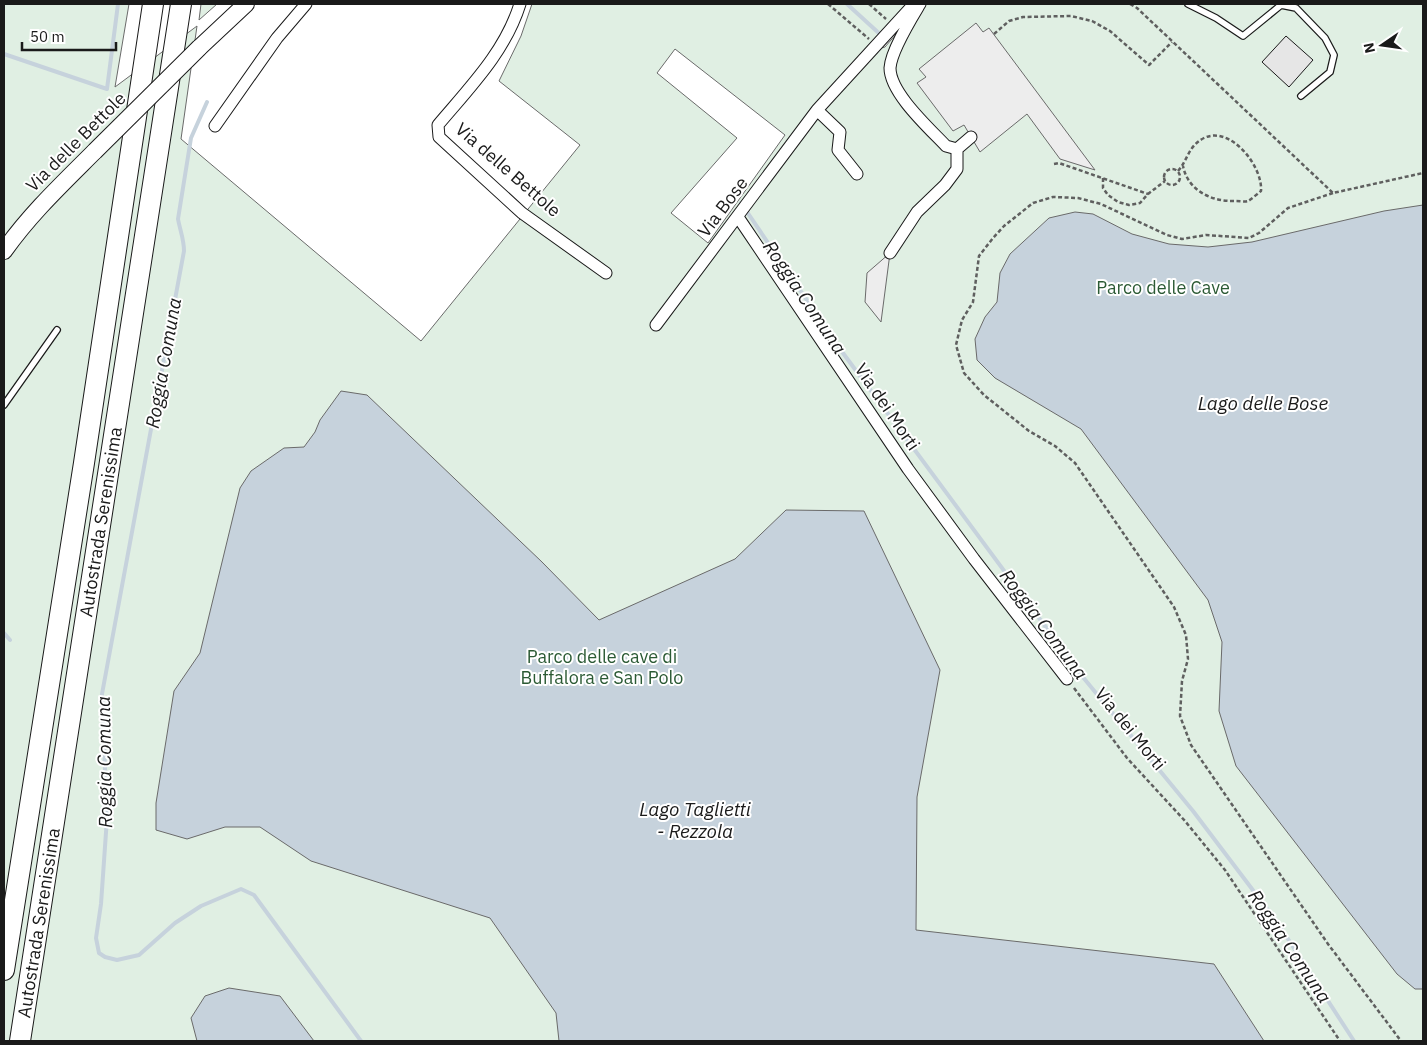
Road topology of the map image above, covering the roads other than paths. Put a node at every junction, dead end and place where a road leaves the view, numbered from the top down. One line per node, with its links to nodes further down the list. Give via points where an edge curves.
1 (153, 4): 23 (highway, Autostrada Serenissima)
2 (181, 4): 24 (highway, Autostrada Serenissima)
3 (246, 4): 16 (main road, Via delle Bettole, bridge, via 44,202)
4 (306, 4): 11 (street, via 277,38)
5 (520, 4): 18 (street, Via delle Bettole, via 507,36 491,62 438,125 439,137 522,213)
6 (914, 4): 10 (street, Via Bose)
7 (920, 4): 13 (street, via 898,42 890,68 898,92 946,146)
8 (1188, 4): 9 (lane, via 1244,36 1280,5 1296,8 1325,38 1334,55 1330,72)
9 (1301, 96)
10 (817, 110): 14 (street, via 840,132 838,150); 15 (street, Via Bose)
11 (215, 126)
12 (971, 137): 13 (street)
13 (957, 149): 17 (street, via 957,169 917,212)
14 (857, 174)
15 (738, 217): 19 (street, Via Bose); 22 (street, Via dei Morti, via 908,469)
16 (4, 251)
17 (890, 254)
18 (606, 273)
19 (656, 325)
20 (57, 330): 21 (lane)
21 (4, 405)
22 (1067, 680)
23 (4, 970)
24 (20, 1041)

